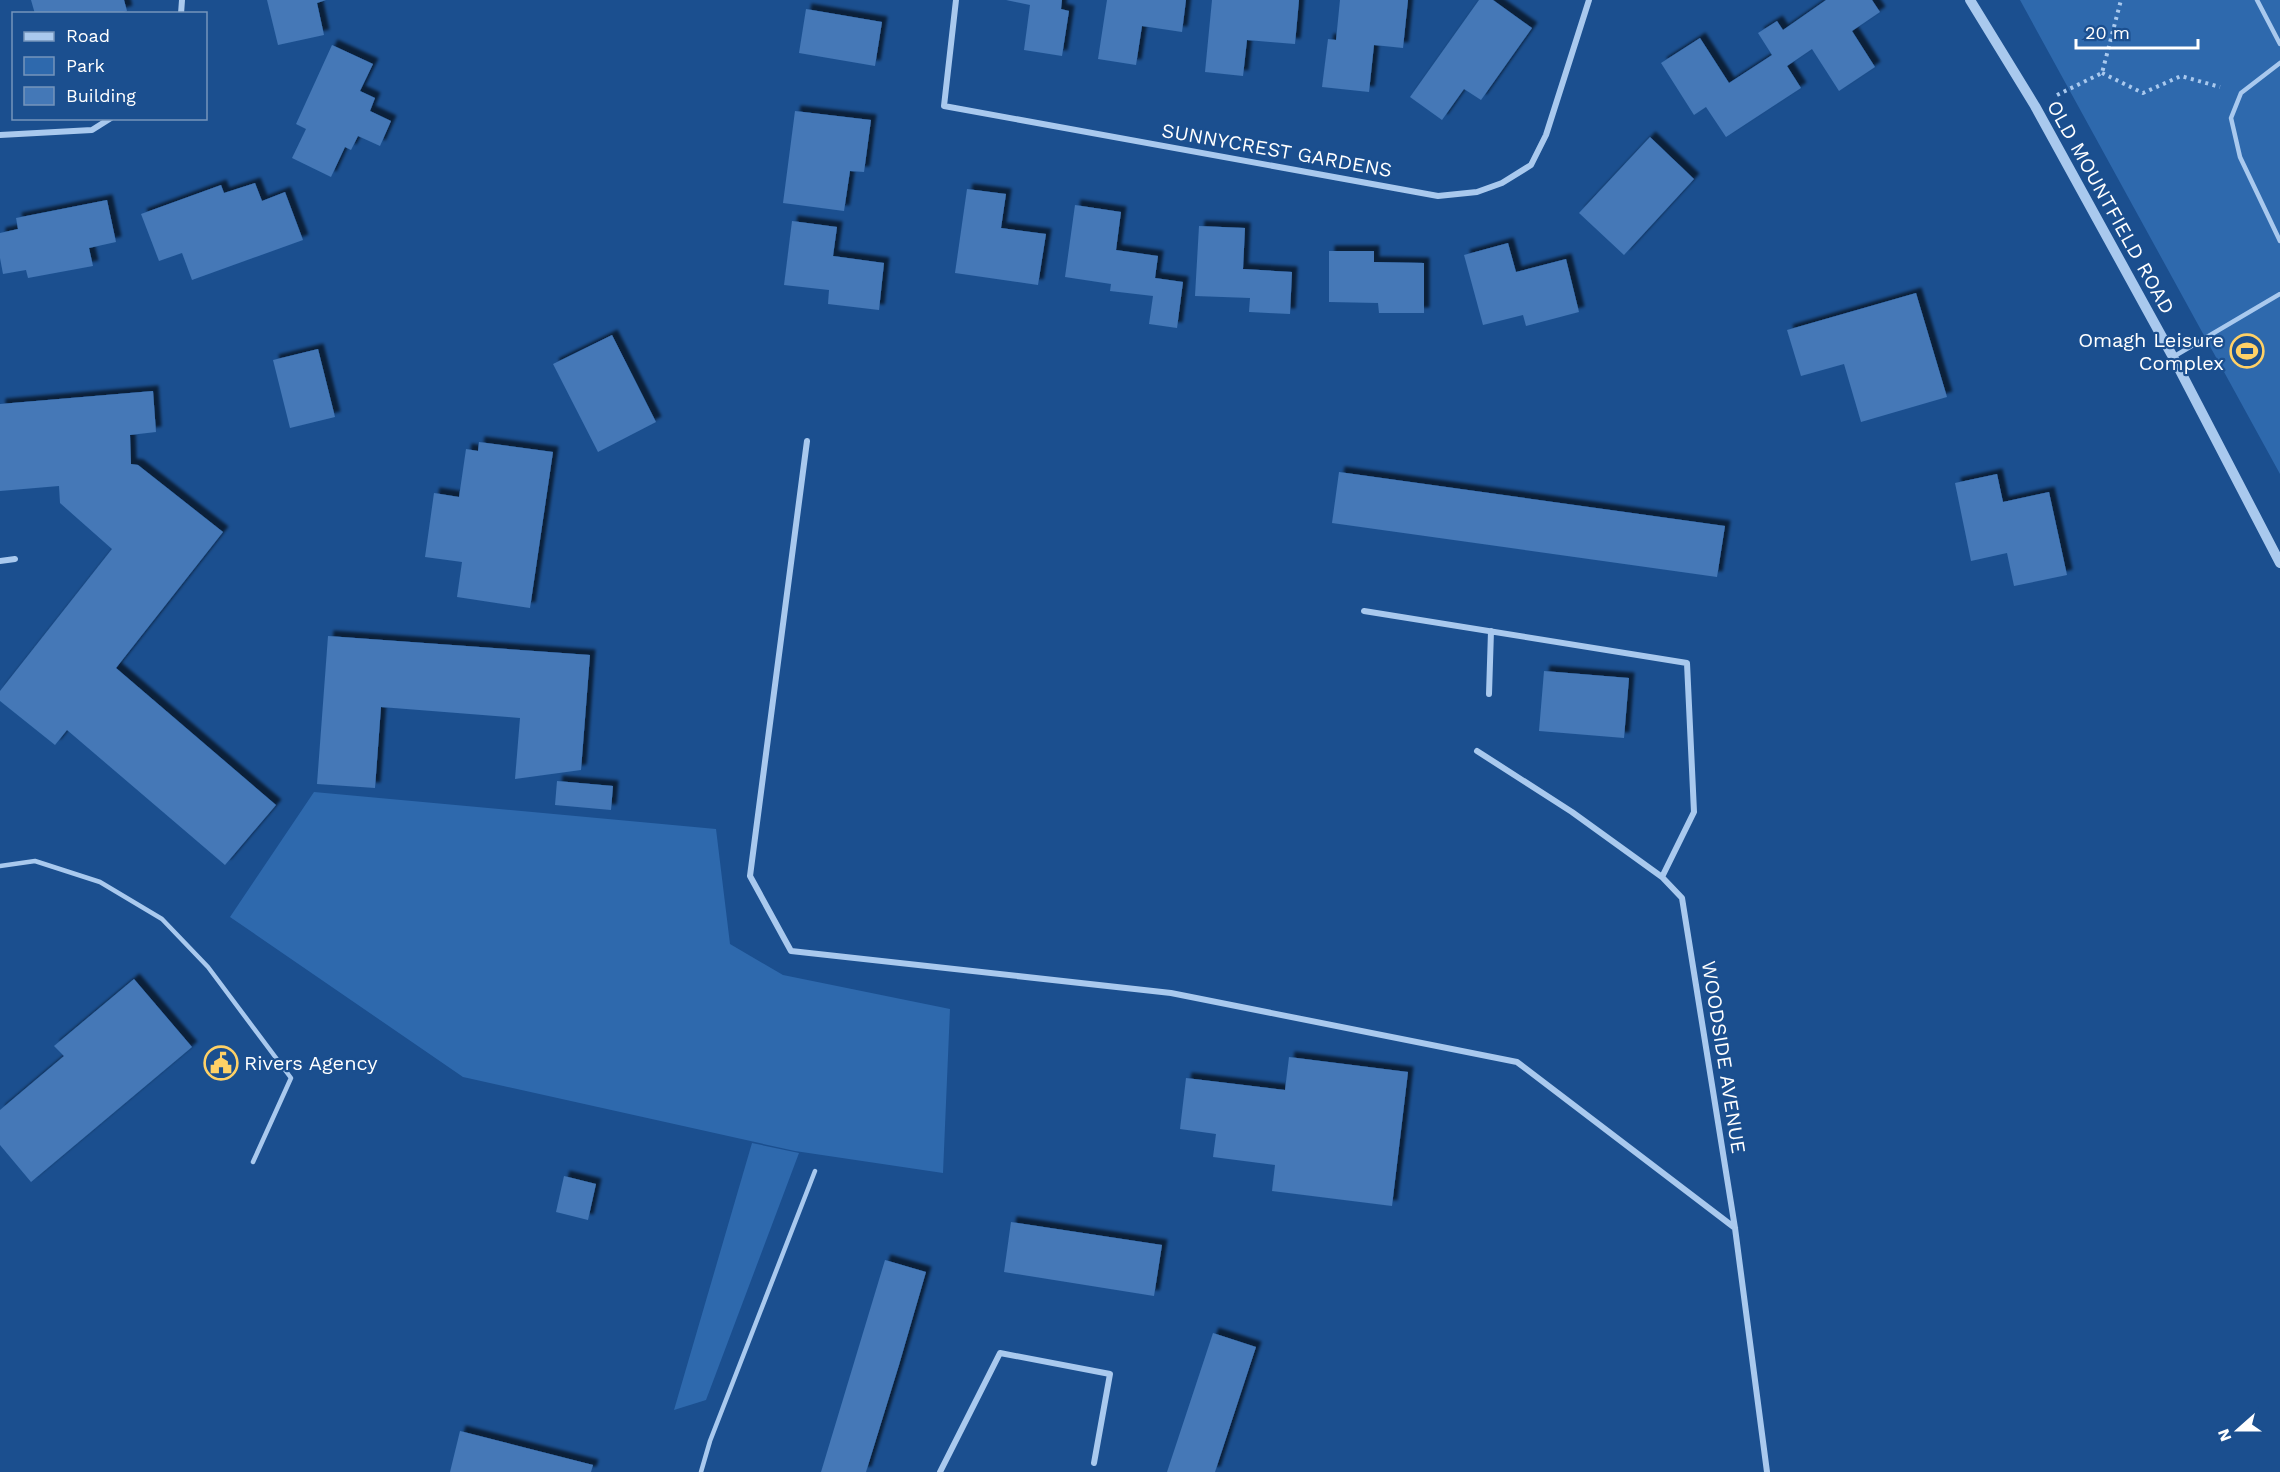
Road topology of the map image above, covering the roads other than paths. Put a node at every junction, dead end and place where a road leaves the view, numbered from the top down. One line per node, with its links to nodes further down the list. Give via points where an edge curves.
1 (956, 0): 2 (street, SUNNYCREST GARDENS, via 944,106 1438,196 1477,192 1502,183 1531,165 1546,135)
2 (1589, 0)
3 (1970, 0): 11 (street, OLD MOUNTFIELD ROAD, via 2035,106)
4 (2257, 0): 5 (lane)
5 (2280, 44)
6 (2280, 63): 9 (lane, via 2241,93 2231,118 2240,157)
7 (108, 120): 8 (street, via 92,130)
8 (0, 135)
9 (2280, 241)
10 (2280, 294): 11 (lane)
11 (2173, 357): 15 (street, OLD MOUNTFIELD ROAD)
12 (807, 441): 24 (street, via 750,876 791,951 1171,993 1517,1062)
13 (15, 559): 14 (street)
14 (0, 561)
15 (2280, 563)
16 (1364, 611): 17 (street)
17 (1491, 631): 18 (street); 21 (street, via 1687,663 1694,812)
18 (1489, 694)
19 (1477, 751): 21 (street, WOODSIDE AVENUE, via 1572,812)
20 (0, 866): 22 (lane, via 35,861 100,882 162,919 208,967 291,1078)
21 (1662, 877): 24 (street, WOODSIDE AVENUE, via 1682,898)
22 (253, 1162)
23 (815, 1171): 26 (lane)
24 (1735, 1228): 28 (street, WOODSIDE AVENUE)
25 (1094, 1462): 27 (street, via 1110,1374 1000,1353)
26 (701, 1472)
27 (940, 1472)
28 (1767, 1472)

